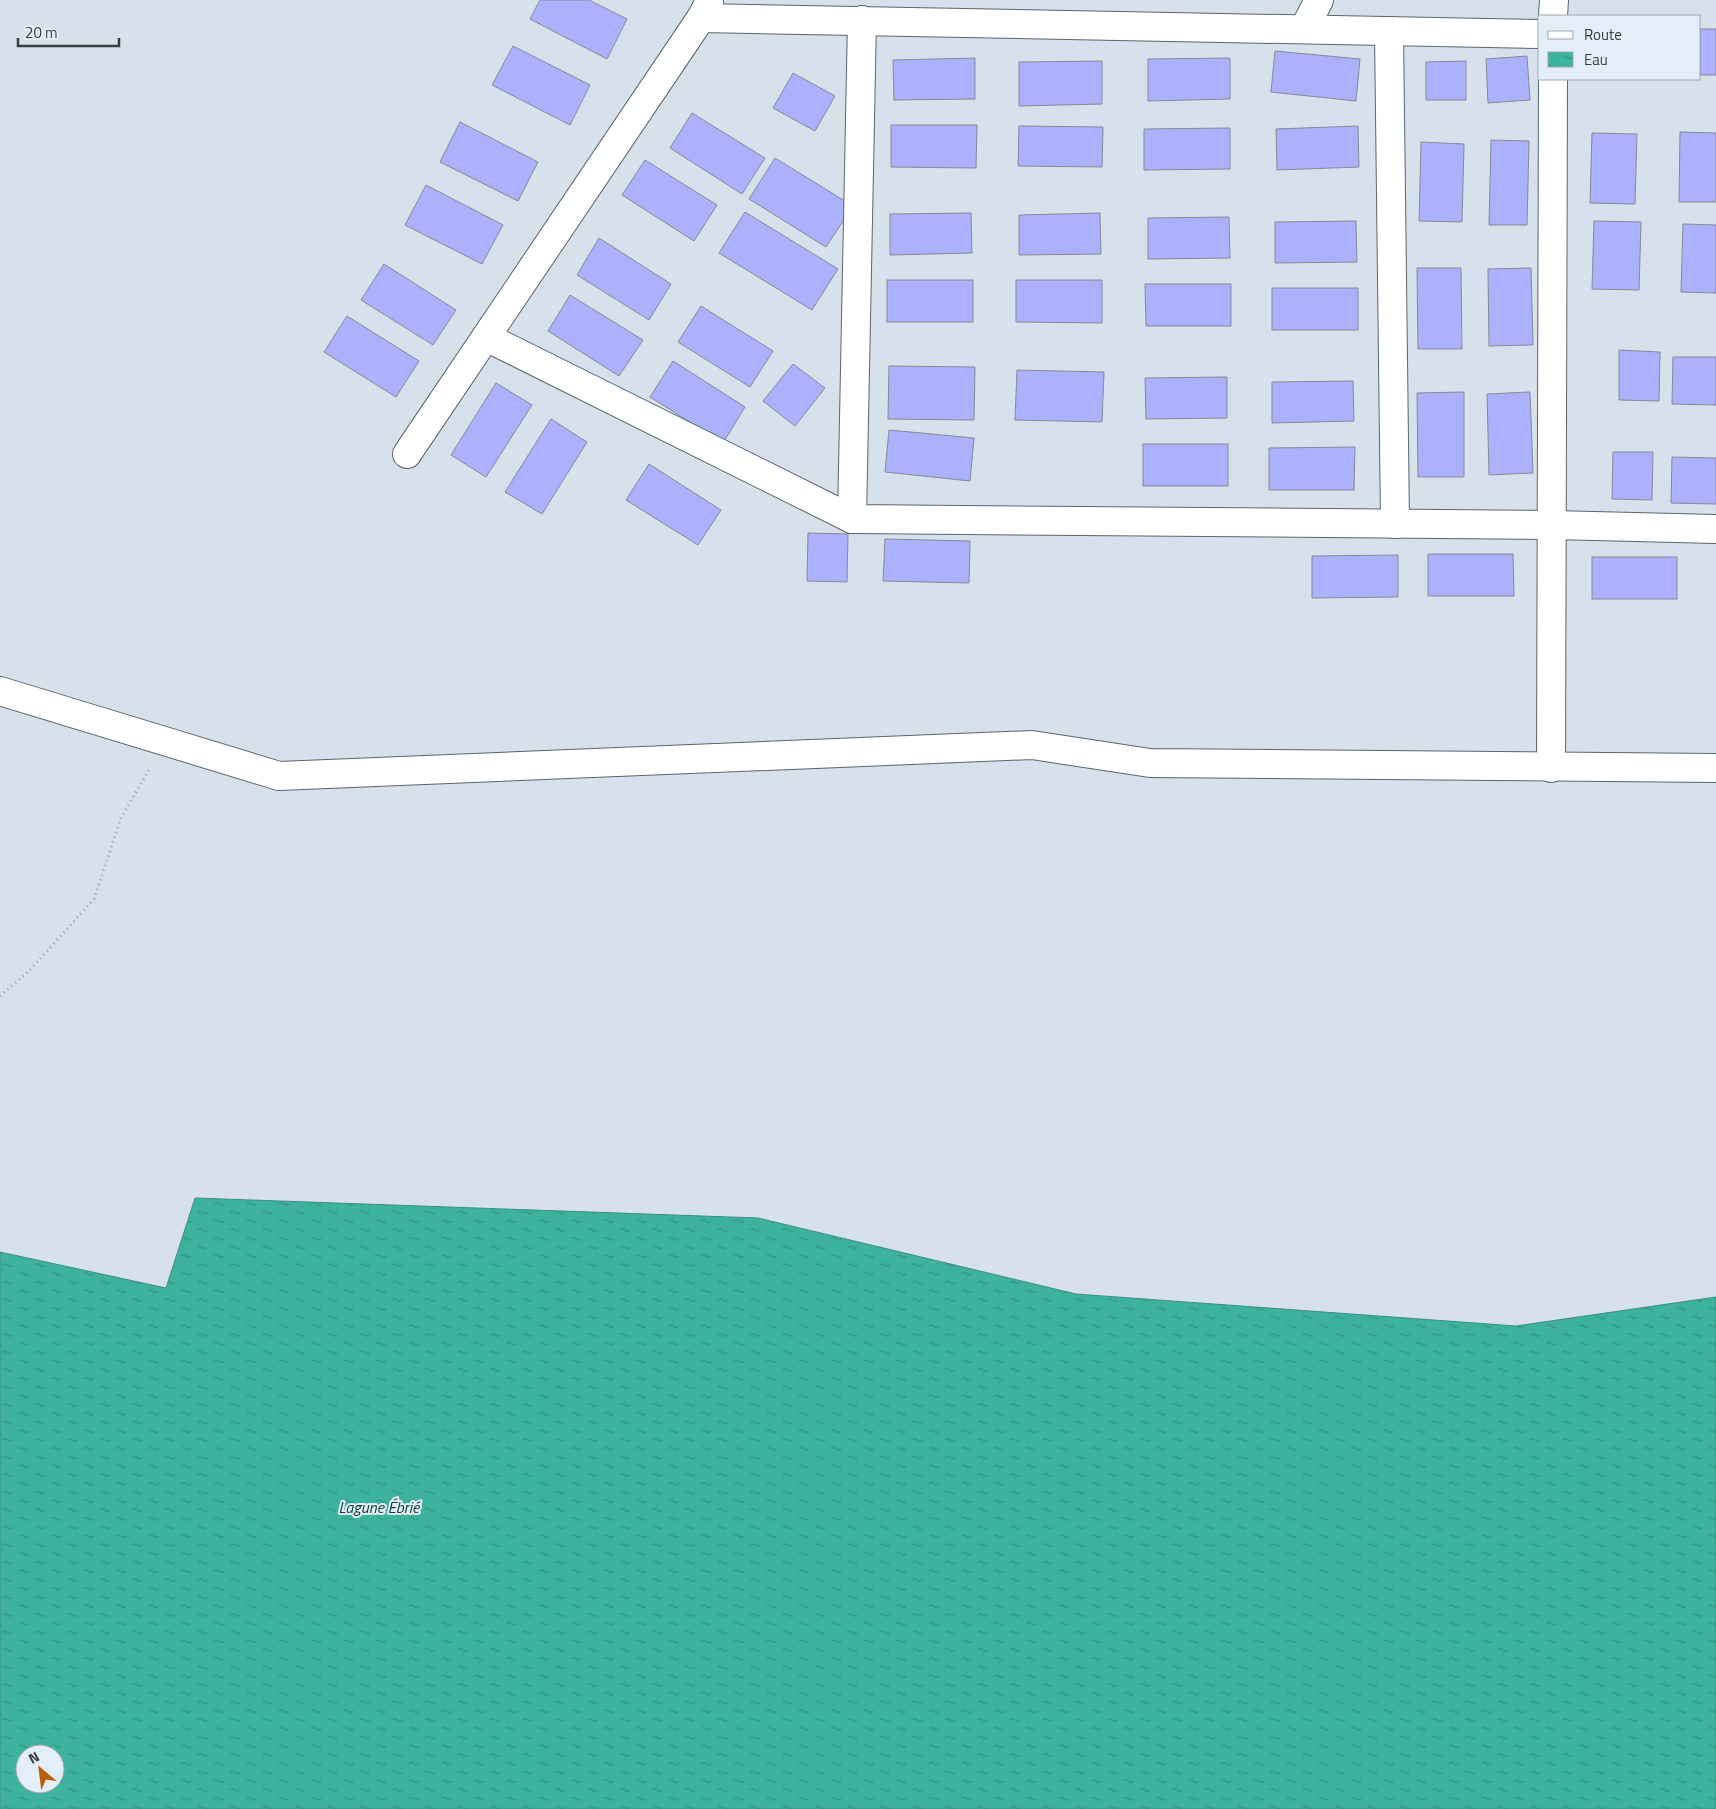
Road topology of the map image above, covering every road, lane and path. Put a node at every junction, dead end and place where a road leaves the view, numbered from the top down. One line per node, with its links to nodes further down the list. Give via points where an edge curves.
1 (1319, 0): 6 (street)
2 (1554, 0): 4 (street)
3 (708, 5): 5 (street); 10 (street)
4 (1554, 15)
5 (862, 20): 6 (street); 12 (street)
6 (1304, 29): 7 (street)
7 (1389, 31): 8 (street); 13 (street)
8 (1538, 34)
9 (1553, 80): 14 (street)
10 (486, 337): 11 (street); 12 (street)
11 (407, 454)
12 (852, 519): 13 (street)
13 (1395, 524): 14 (street)
14 (1553, 525): 15 (street); 18 (street)
15 (1716, 529)
16 (0, 691): 17 (street)
17 (166, 742): 18 (street, via 279,776 1032,745 1150,763); 20 (path, via 121,818 94,899 29,970)
18 (1551, 768): 19 (street)
19 (1716, 768)
20 (0, 996)

